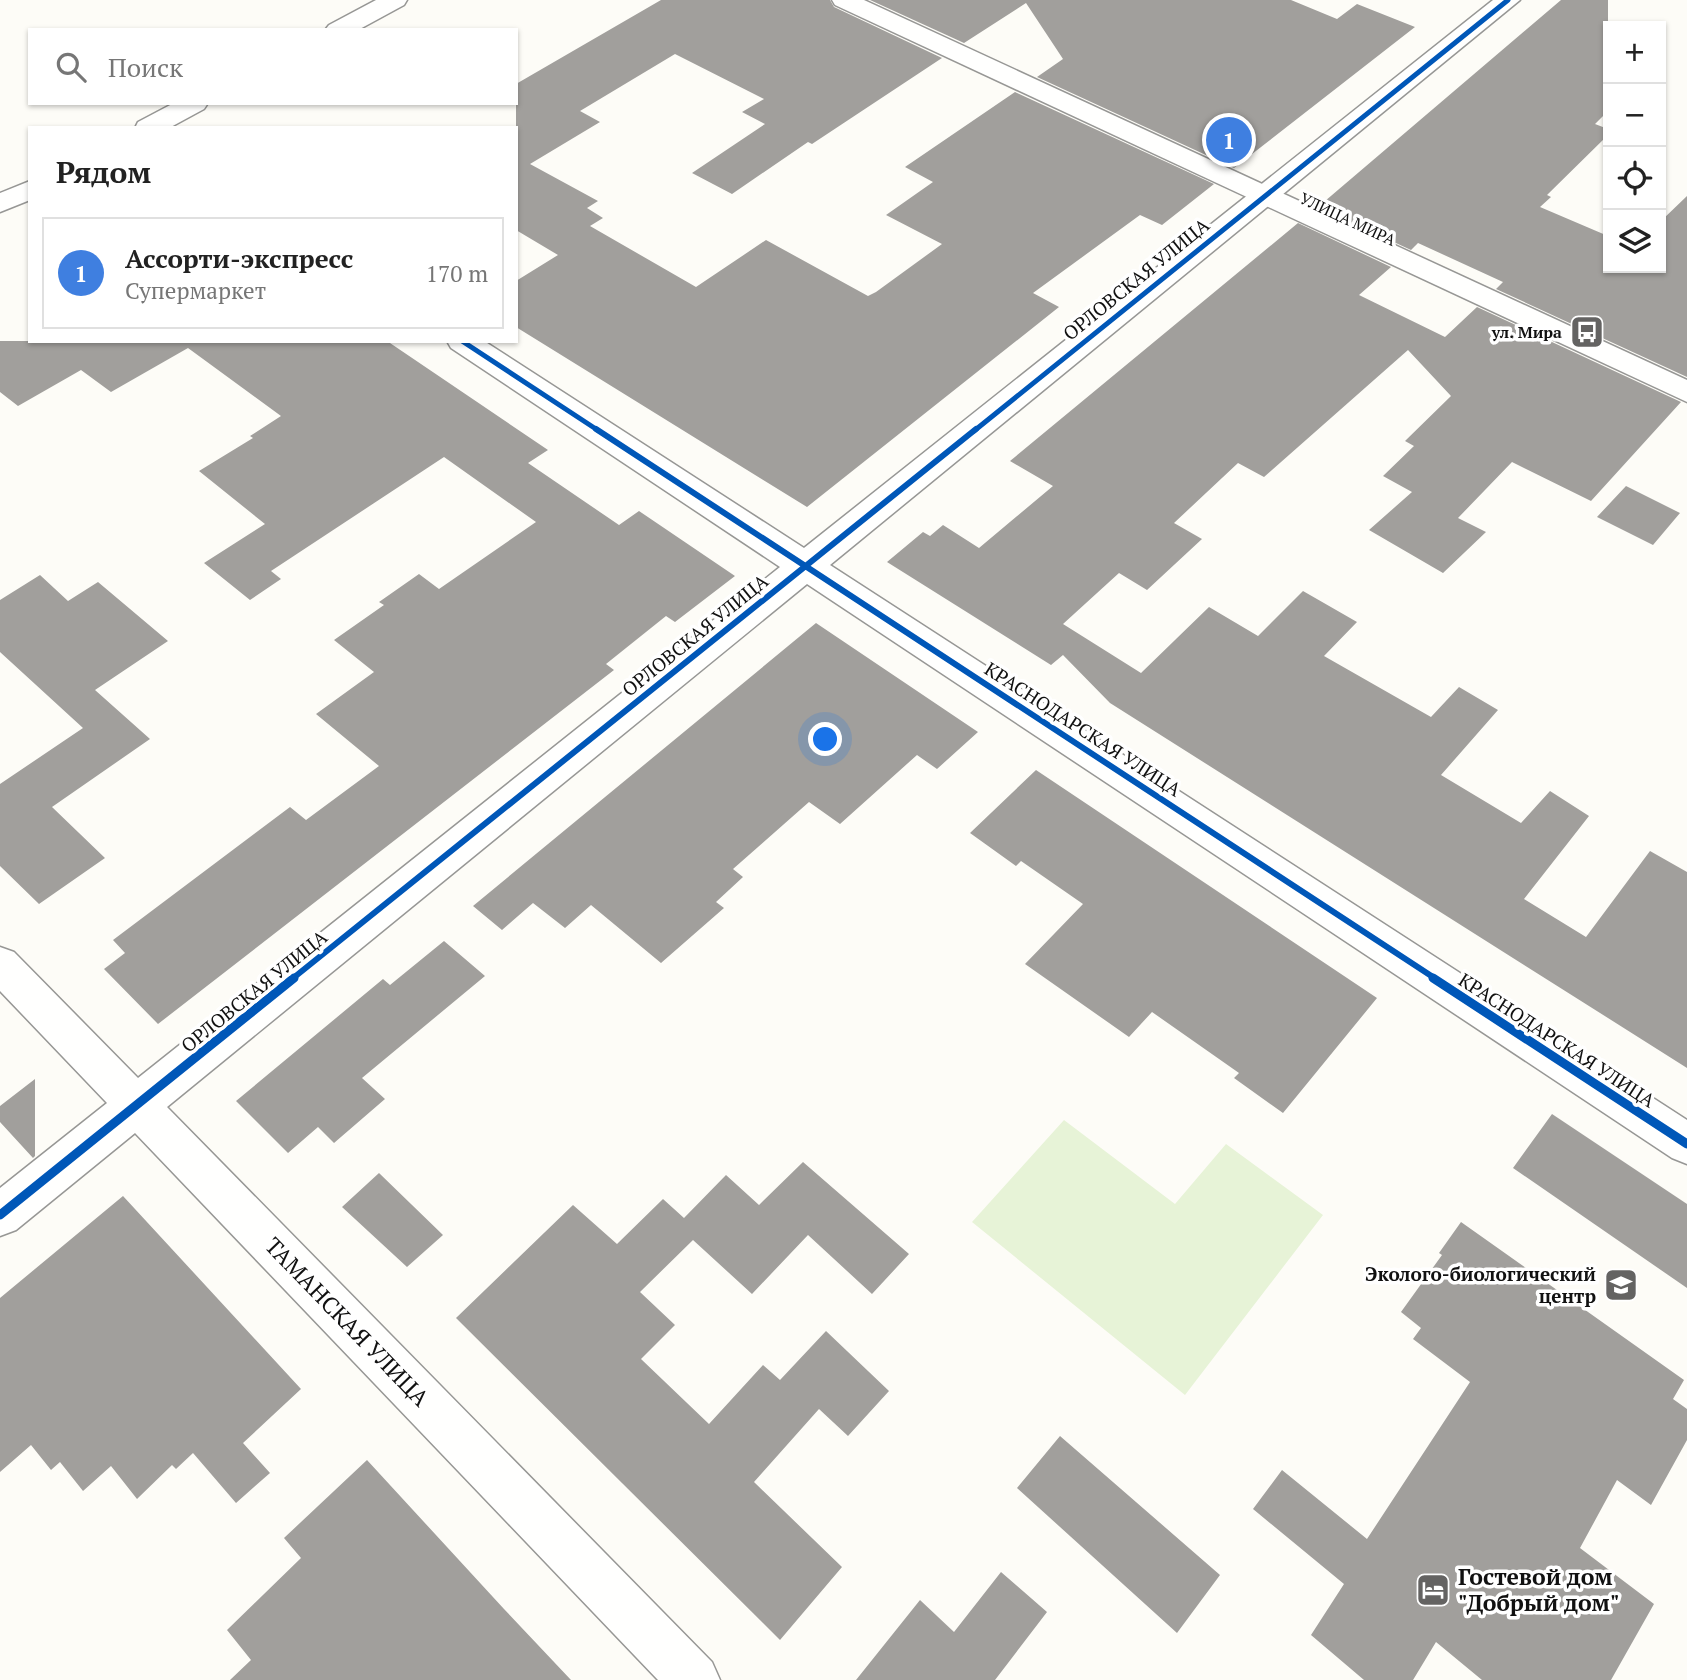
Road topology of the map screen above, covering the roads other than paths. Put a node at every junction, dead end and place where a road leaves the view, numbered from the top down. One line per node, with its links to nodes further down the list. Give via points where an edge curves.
1 (395, 0): 4 (street)
2 (844, 0): 8 (street, УЛИЦА МИРА)
3 (1508, 0): 8 (street, ОРЛОВСКАЯ УЛИЦА)
4 (342, 28)
5 (191, 105): 6 (street)
6 (152, 126)
7 (28, 190): 9 (street)
8 (1265, 196): 11 (street, УЛИЦА МИРА); 12 (street, ОРЛОВСКАЯ УЛИЦА)
9 (0, 204)
10 (464, 343): 12 (street, КРАСНОДАРСКАЯ УЛИЦА)
11 (1687, 392)
12 (805, 566): 14 (street, ОРЛОВСКАЯ УЛИЦА); 15 (street, КРАСНОДАРСКАЯ УЛИЦА)
13 (0, 964): 14 (street, ТАМАНСКАЯ УЛИЦА)
14 (136, 1105): 16 (street, ОРЛОВСКАЯ УЛИЦА); 17 (street, ТАМАНСКАЯ УЛИЦА)
15 (1687, 1144)
16 (0, 1215)
17 (694, 1680)

